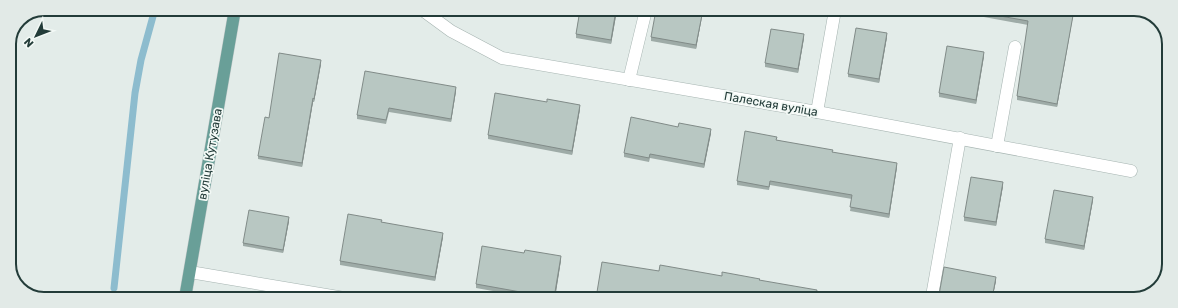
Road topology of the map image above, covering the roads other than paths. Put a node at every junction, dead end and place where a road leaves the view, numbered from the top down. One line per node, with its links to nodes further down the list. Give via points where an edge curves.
1 (235, 16): 11 (main road, вуліца Кутузава)
2 (431, 16): 6 (street, Палеская вуліца, via 451,31 502,58)
3 (645, 16): 6 (street)
4 (834, 16): 7 (street)
5 (1015, 47): 9 (street)
6 (630, 80): 7 (street, Палеская вуліца)
7 (818, 112): 8 (street, Палеская вуліца)
8 (960, 138): 9 (street, Палеская вуліца); 14 (street)
9 (997, 146): 10 (street, Палеская вуліца)
10 (1131, 171)
11 (190, 272): 12 (main road, вуліца Кутузава); 13 (street)
12 (186, 292)
13 (308, 292)
14 (933, 292)

